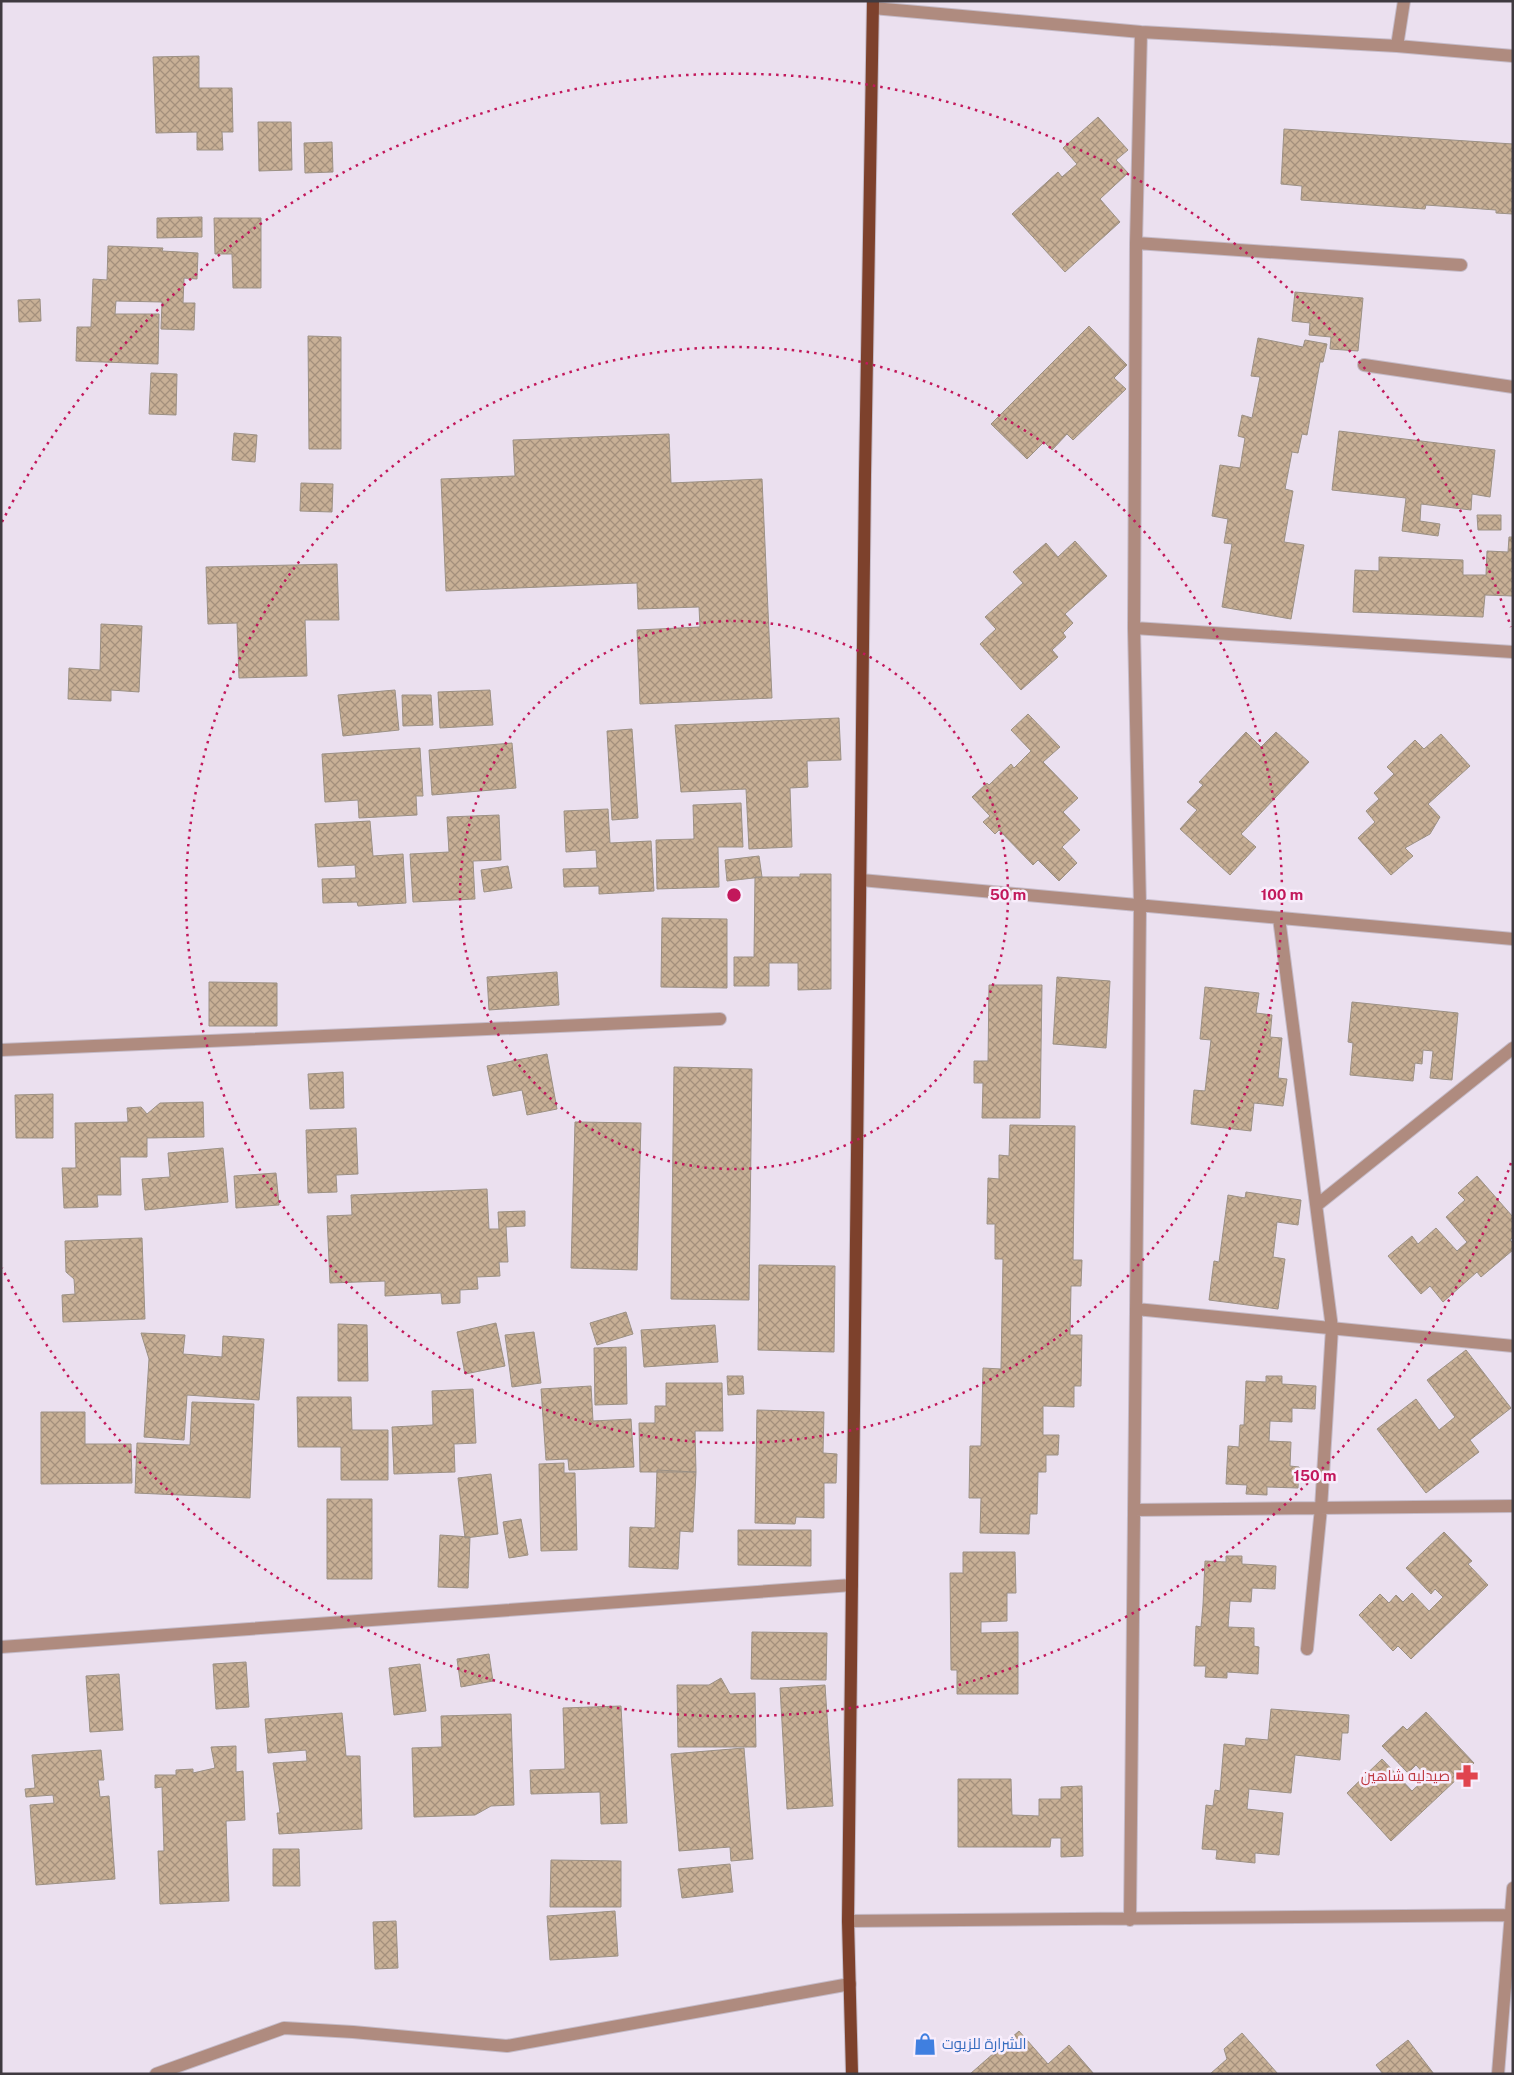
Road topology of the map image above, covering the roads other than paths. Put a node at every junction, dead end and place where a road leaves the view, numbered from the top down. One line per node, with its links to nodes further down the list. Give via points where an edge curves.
1 (1404, 1): 4 (street)
2 (873, 5): 3 (street); 12 (main road)
3 (1141, 32): 4 (street); 6 (street)
4 (1397, 46): 5 (street)
5 (1513, 56)
6 (1136, 243): 7 (street); 10 (street)
7 (1461, 265)
8 (1364, 365): 9 (street)
9 (1513, 387)
10 (1134, 628): 11 (street); 13 (street)
11 (1513, 652)
12 (861, 880): 13 (street); 26 (main road)
13 (1140, 906): 14 (street); 20 (street)
14 (1279, 918): 15 (street); 19 (street)
15 (1513, 939)
16 (720, 1019): 18 (street)
17 (1513, 1048): 19 (street)
18 (1, 1050)
19 (1317, 1205): 21 (street)
20 (1136, 1309): 21 (street); 25 (street)
21 (1332, 1328): 22 (street); 24 (street)
22 (1513, 1346)
23 (1513, 1506): 24 (street)
24 (1321, 1508): 25 (street); 28 (street)
25 (1134, 1510): 31 (street)
26 (852, 1585): 27 (street); 32 (main road)
27 (1, 1647)
28 (1307, 1649)
29 (1513, 1888): 30 (street)
30 (1511, 1915): 31 (street); 36 (street)
31 (1130, 1920): 32 (street)
32 (848, 1921): 33 (main road)
33 (850, 1984): 34 (street, via 507,2046 284,2028); 35 (main road)
34 (156, 2074)
35 (852, 2074)
36 (1498, 2074)

